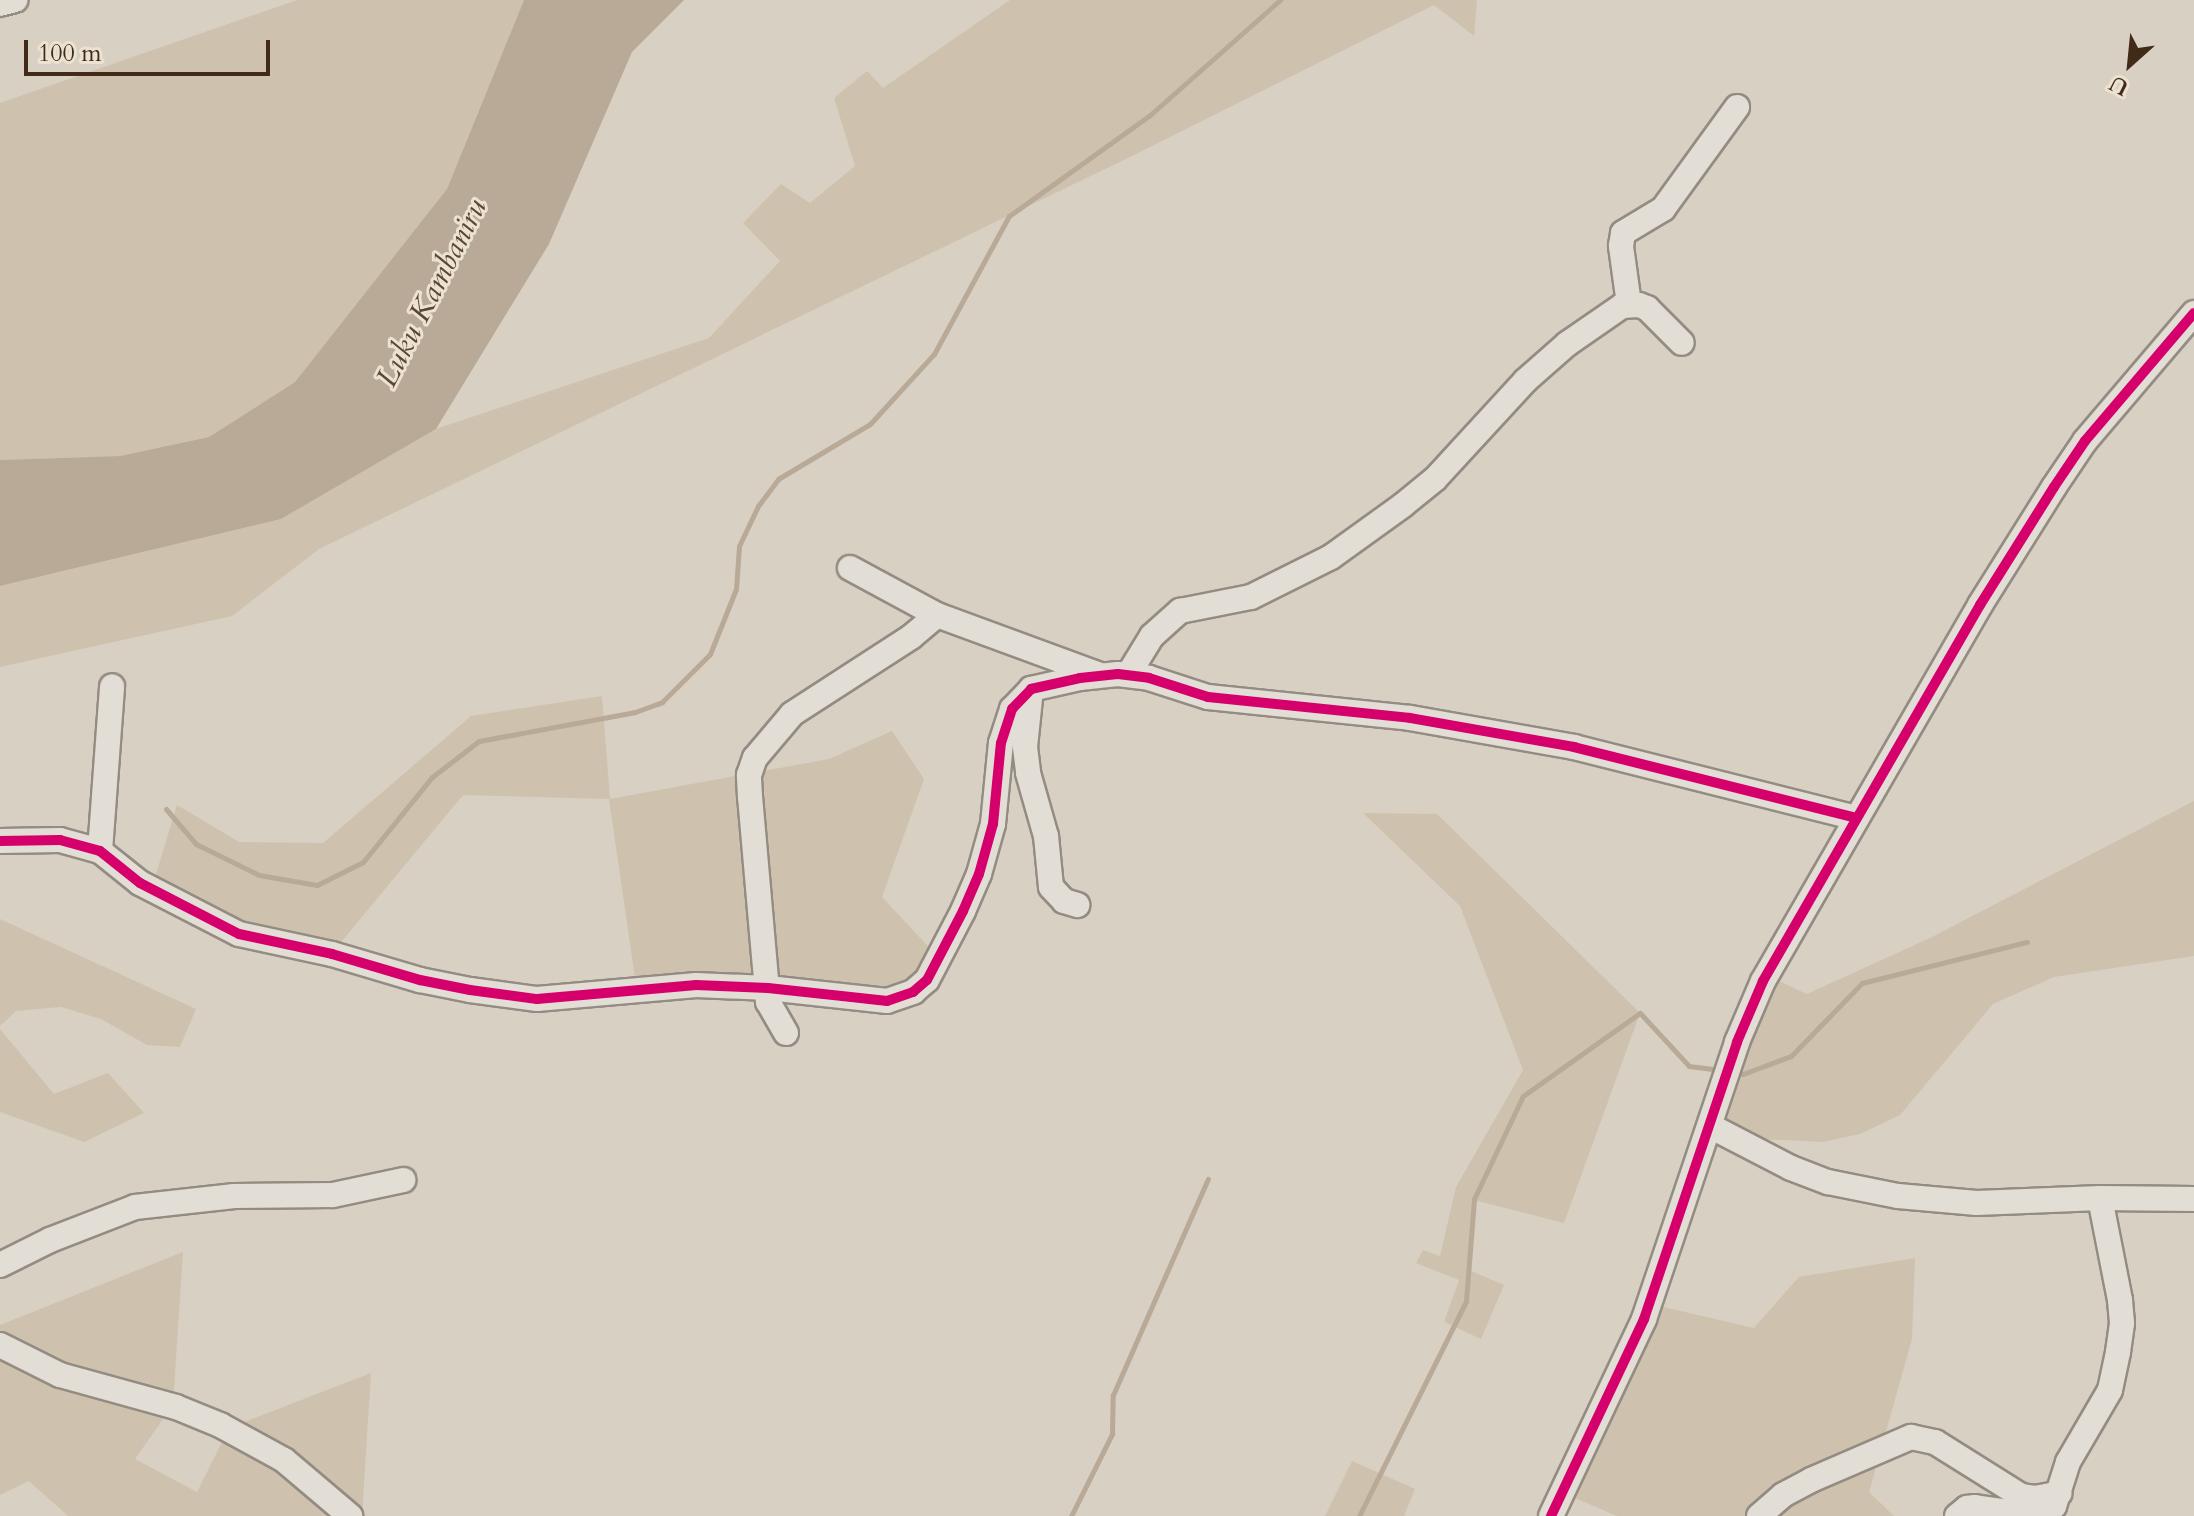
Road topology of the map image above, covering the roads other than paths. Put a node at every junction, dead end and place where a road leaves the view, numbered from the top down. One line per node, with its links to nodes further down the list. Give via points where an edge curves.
1 (15, 0): 2 (street)
2 (0, 4)
3 (1737, 107): 4 (street, via 1663,209 1623,233)
4 (1629, 304): 6 (street, via 1647,308); 9 (street, via 1567,344 1525,381 1435,479 1403,505 1331,557 1251,597 1180,611 1152,636)
5 (2194, 313): 13 (street, via 2085,441 2054,487)
6 (1682, 343)
7 (850, 568): 8 (street)
8 (937, 615): 10 (street); 17 (street, via 792,714 755,758 750,797)
9 (1128, 675): 10 (street); 13 (street, via 1221,699 1410,718 1574,747)
10 (1101, 676): 12 (street)
11 (112, 686): 15 (street)
12 (1031, 689): 16 (street, via 1025,747 1046,836 1051,887 1056,896); 17 (street, via 1004,727 993,824 979,874 927,980 913,992 887,1001)
13 (1856, 818): 19 (street, via 1763,981)
14 (0, 841): 15 (street, via 60,840)
15 (100, 851): 17 (street, via 140,883 239,934 420,980 537,999 638,987)
16 (1077, 905)
17 (768, 988): 18 (street, via 768,1002)
18 (786, 1033)
19 (1710, 1126): 21 (street, via 1791,1168 1863,1191 1954,1202); 28 (street, via 1644,1319)
20 (403, 1180): 23 (street, via 333,1195 234,1196 135,1207)
21 (2100, 1198): 22 (street); 25 (street, via 2120,1300 2120,1337 2110,1390 2068,1462)
22 (2194, 1199)
23 (0, 1265)
24 (0, 1345): 26 (street, via 60,1375 176,1407 220,1425 284,1460)
25 (2060, 1493): 29 (street, via 2021,1496 1935,1442 1911,1437 1811,1480); 31 (street, via 2050,1511)
26 (334, 1507): 27 (street)
27 (350, 1516)
28 (1551, 1516)
29 (1759, 1516)
30 (1957, 1516): 31 (street, via 1975,1507)
31 (2039, 1516)

